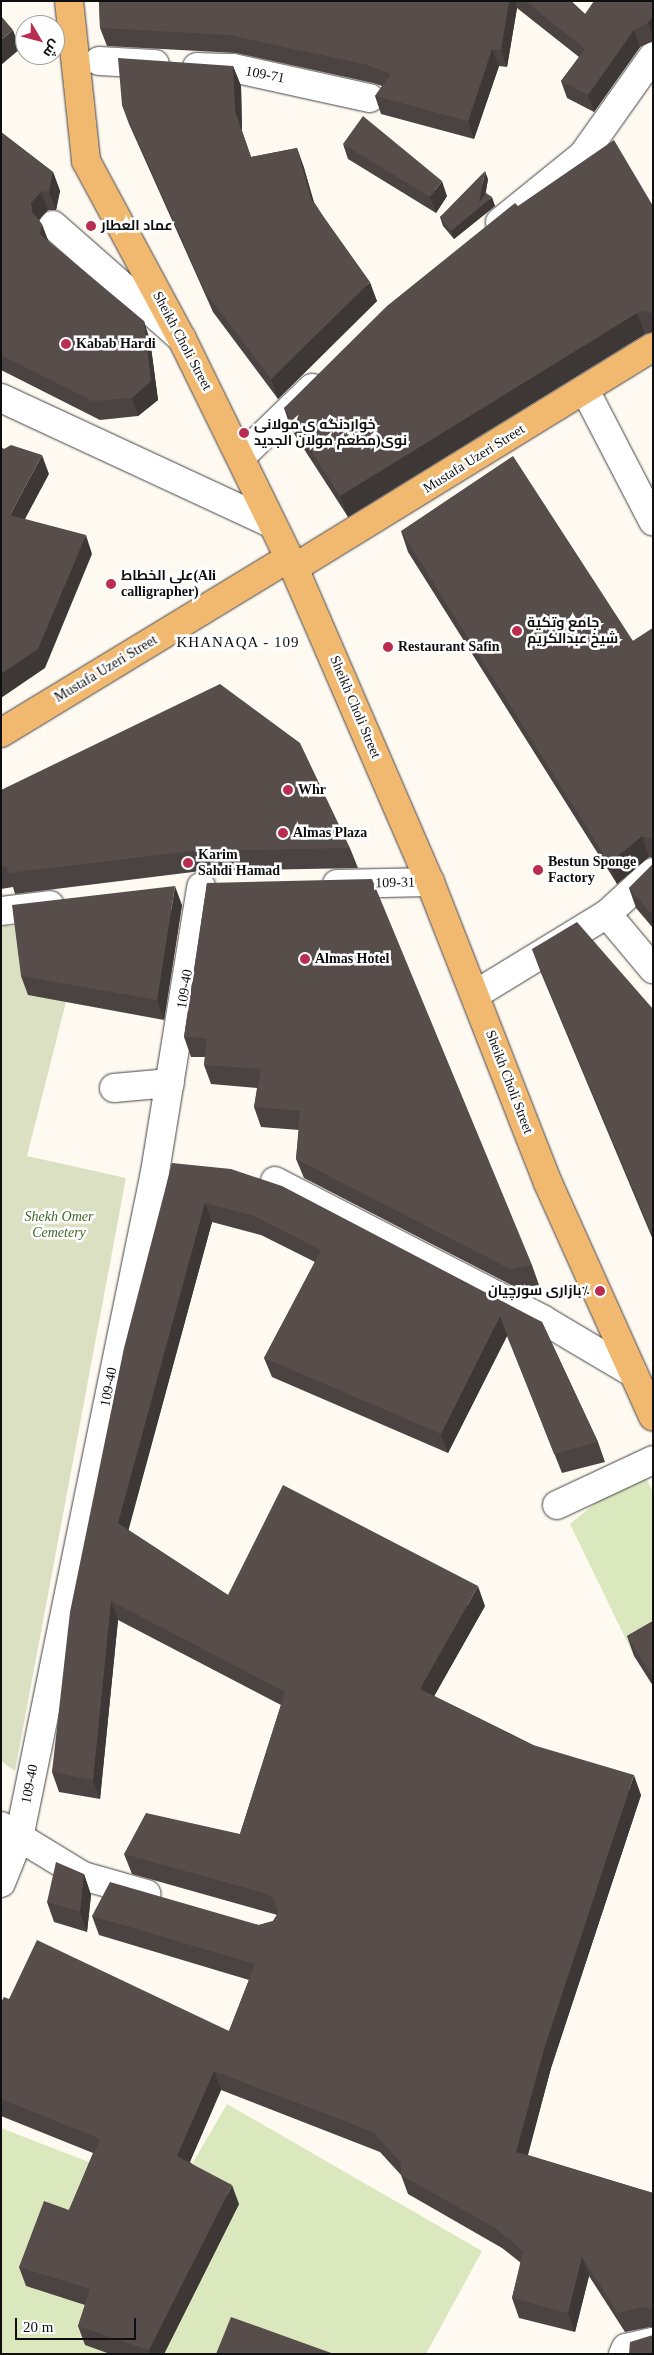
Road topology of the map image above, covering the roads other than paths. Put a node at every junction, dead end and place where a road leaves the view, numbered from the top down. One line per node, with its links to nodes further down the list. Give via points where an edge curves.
1 (68, 1): 7 (main road, Sheikh Choli Street, via 86,161)
2 (653, 56): 6 (street, via 583,155)
3 (99, 61): 4 (street, 109-71, via 233,68)
4 (370, 98)
5 (53, 225): 7 (street)
6 (477, 241)
7 (182, 339): 12 (main road, Sheikh Choli Street)
8 (653, 347): 10 (main road, Mustafa Uzeri Street)
9 (333, 367): 12 (street)
10 (585, 390): 13 (street); 15 (main road, Mustafa Uzeri Street)
11 (1, 398): 14 (street)
12 (241, 457): 14 (main road, Sheikh Choli Street)
13 (653, 521)
14 (270, 523): 15 (main road, Sheikh Choli Street)
15 (291, 563): 16 (main road, Mustafa Uzeri Street); 18 (main road, Sheikh Choli Street)
16 (1, 732)
17 (653, 872): 25 (street)
18 (430, 882): 19 (street, 109-31); 27 (main road, Sheikh Choli Street)
19 (311, 885)
20 (231, 886): 21 (street)
21 (201, 887): 22 (street); 28 (street, 109-40)
22 (173, 890)
23 (77, 902): 24 (street)
24 (1, 911)
25 (607, 914): 26 (street); 27 (street)
26 (653, 969)
27 (476, 994): 31 (main road, Sheikh Choli Street, via 548,1184)
28 (170, 1083): 29 (street); 35 (street, 109-40)
29 (114, 1088)
30 (275, 1181): 31 (street, via 542,1319)
31 (633, 1373): 32 (main road, Sheikh Choli Street)
32 (653, 1417)
33 (653, 1460): 34 (street)
34 (557, 1505)
35 (10, 1832): 36 (street, 109-40); 37 (street, via 83,1876)
36 (1, 1883)
37 (176, 1902)
38 (653, 2342): 39 (street, via 626,2348)
39 (622, 2354)

